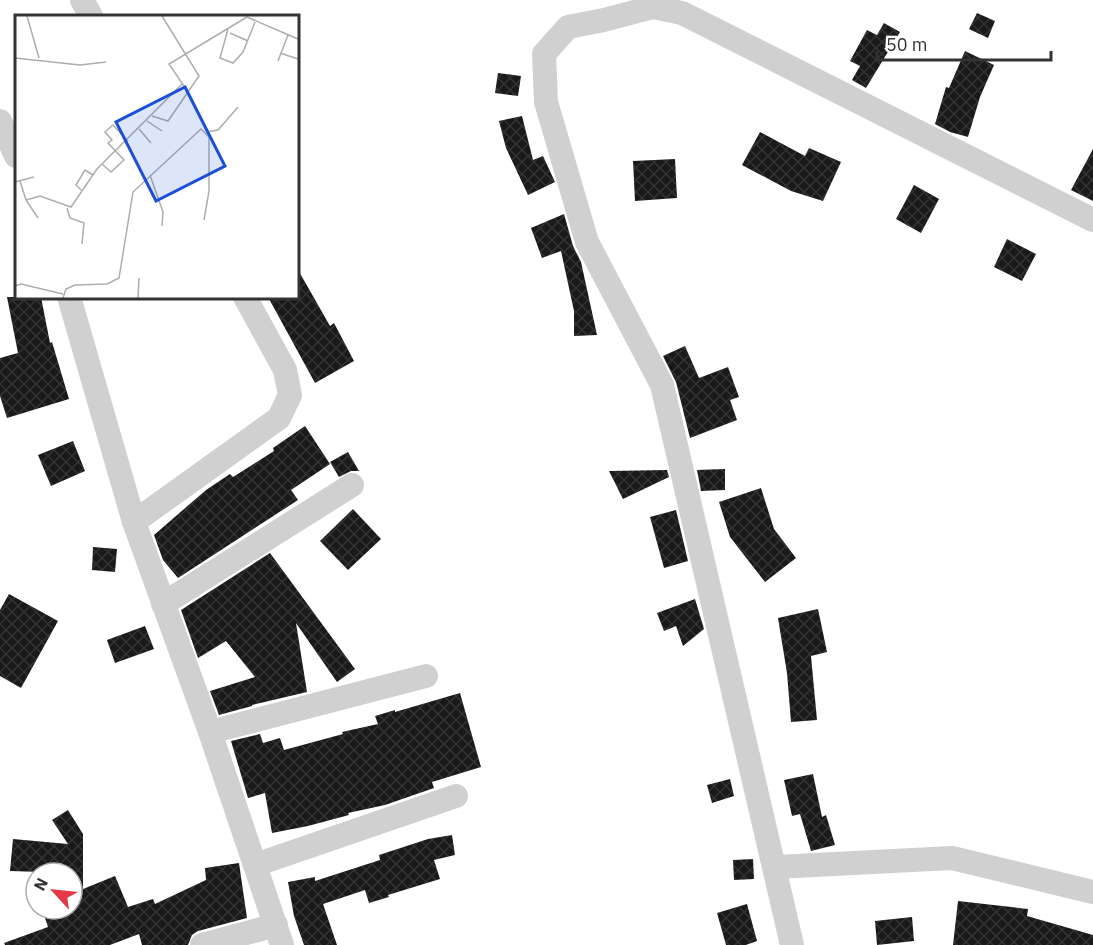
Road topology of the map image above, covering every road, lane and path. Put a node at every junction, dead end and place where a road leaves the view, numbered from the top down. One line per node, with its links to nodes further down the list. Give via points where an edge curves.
1 (82, 0): 3 (street)
2 (608, 10): 6 (street, via 653,7 682,13); 16 (street, via 568,27 544,54 546,102 587,242 662,385)
3 (90, 15)
4 (0, 121): 5 (street)
5 (15, 154)
6 (1093, 220)
7 (69, 298): 10 (street)
8 (246, 298): 10 (street, via 285,370 290,395 279,418)
9 (352, 485): 11 (street)
10 (134, 522): 11 (street)
11 (163, 604): 13 (street)
12 (426, 676): 13 (street)
13 (210, 732): 15 (street)
14 (456, 796): 15 (street)
15 (255, 865): 18 (street)
16 (775, 867): 17 (street, via 952,858); 20 (street)
17 (1093, 892)
18 (279, 935): 19 (street)
19 (202, 945)
20 (792, 945)

